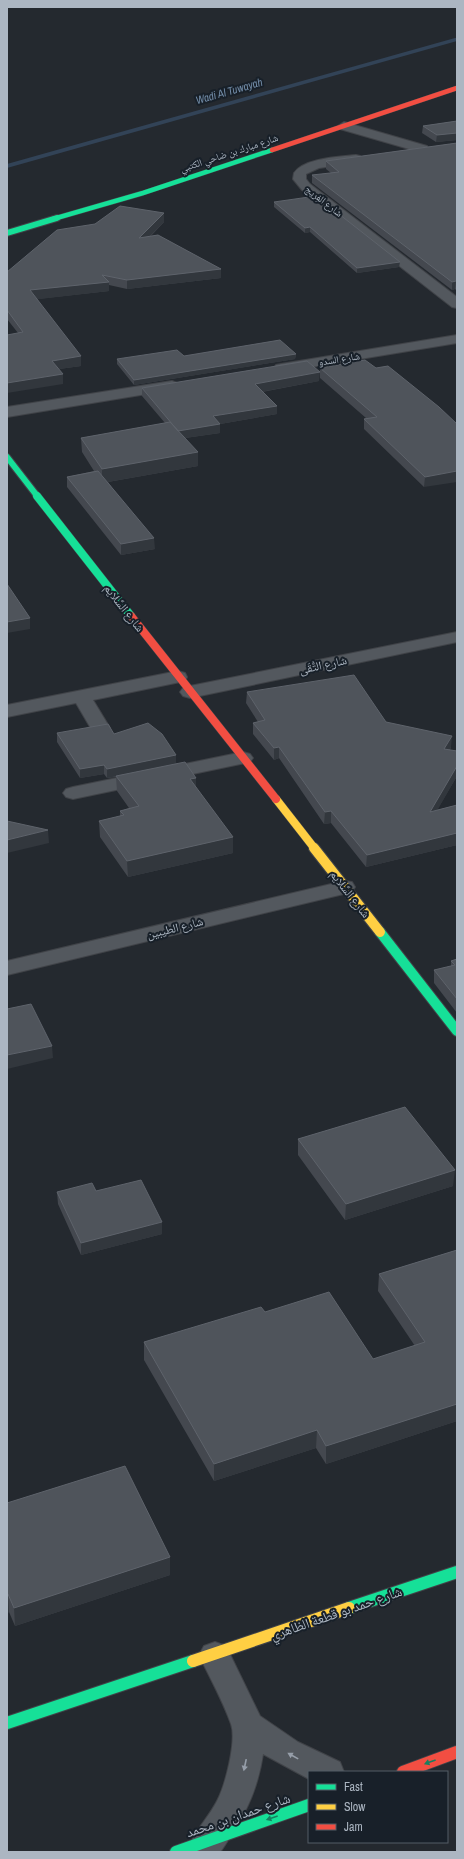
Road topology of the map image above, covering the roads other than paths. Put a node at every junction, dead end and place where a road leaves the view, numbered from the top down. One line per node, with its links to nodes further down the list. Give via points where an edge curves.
1 (457, 88): 2 (street, شارع مبارك بن ضاحي الكتبي)
2 (344, 126): 4 (street); 7 (street, شارع مبارك بن ضاحي الكتبي, via 143,193)
3 (437, 147): 4 (street)
4 (423, 149): 5 (street)
5 (393, 154)
6 (370, 157): 8 (street, شارع الفِريج, via 310,166 300,170 298,178 306,187)
7 (7, 233)
8 (457, 304)
9 (457, 339): 10 (street, شارع السدو)
10 (268, 370)
11 (189, 383): 12 (street)
12 (7, 412)
13 (7, 457): 15 (street, شارع السَّلايم)
14 (457, 637): 16 (street, شارع التُّقَى)
15 (178, 677): 16 (street, شارع السَّلايم); 17 (street)
16 (190, 692): 20 (street, شارع السَّلايم)
17 (80, 696): 18 (street); 19 (street)
18 (7, 711)
19 (100, 728)
20 (243, 758): 21 (street); 22 (street, شارع السَّلايم)
21 (73, 793)
22 (344, 887): 23 (street, شارع الطيبين); 24 (street, شارع السَّلايم)
23 (7, 968)
24 (457, 1031)
25 (457, 1572): 26 (street, شارع حمد بو قطعة الظاهري)
26 (214, 1655): 27 (street, شارع حمد بو قطعة الظاهري); 28 (street)
27 (7, 1723)
28 (248, 1726): 30 (street, one-way to 28, via 274,1745); 33 (street, one-way to 33, via 247,1755 241,1785 228,1813)
29 (457, 1752): 31 (street, one-way to 31)
30 (326, 1771)
31 (406, 1771)
32 (308, 1805): 33 (street, شارع حمدان بن محمد, one-way to 33)
33 (209, 1840): 34 (street, شارع حمدان بن محمد)
34 (176, 1852)

